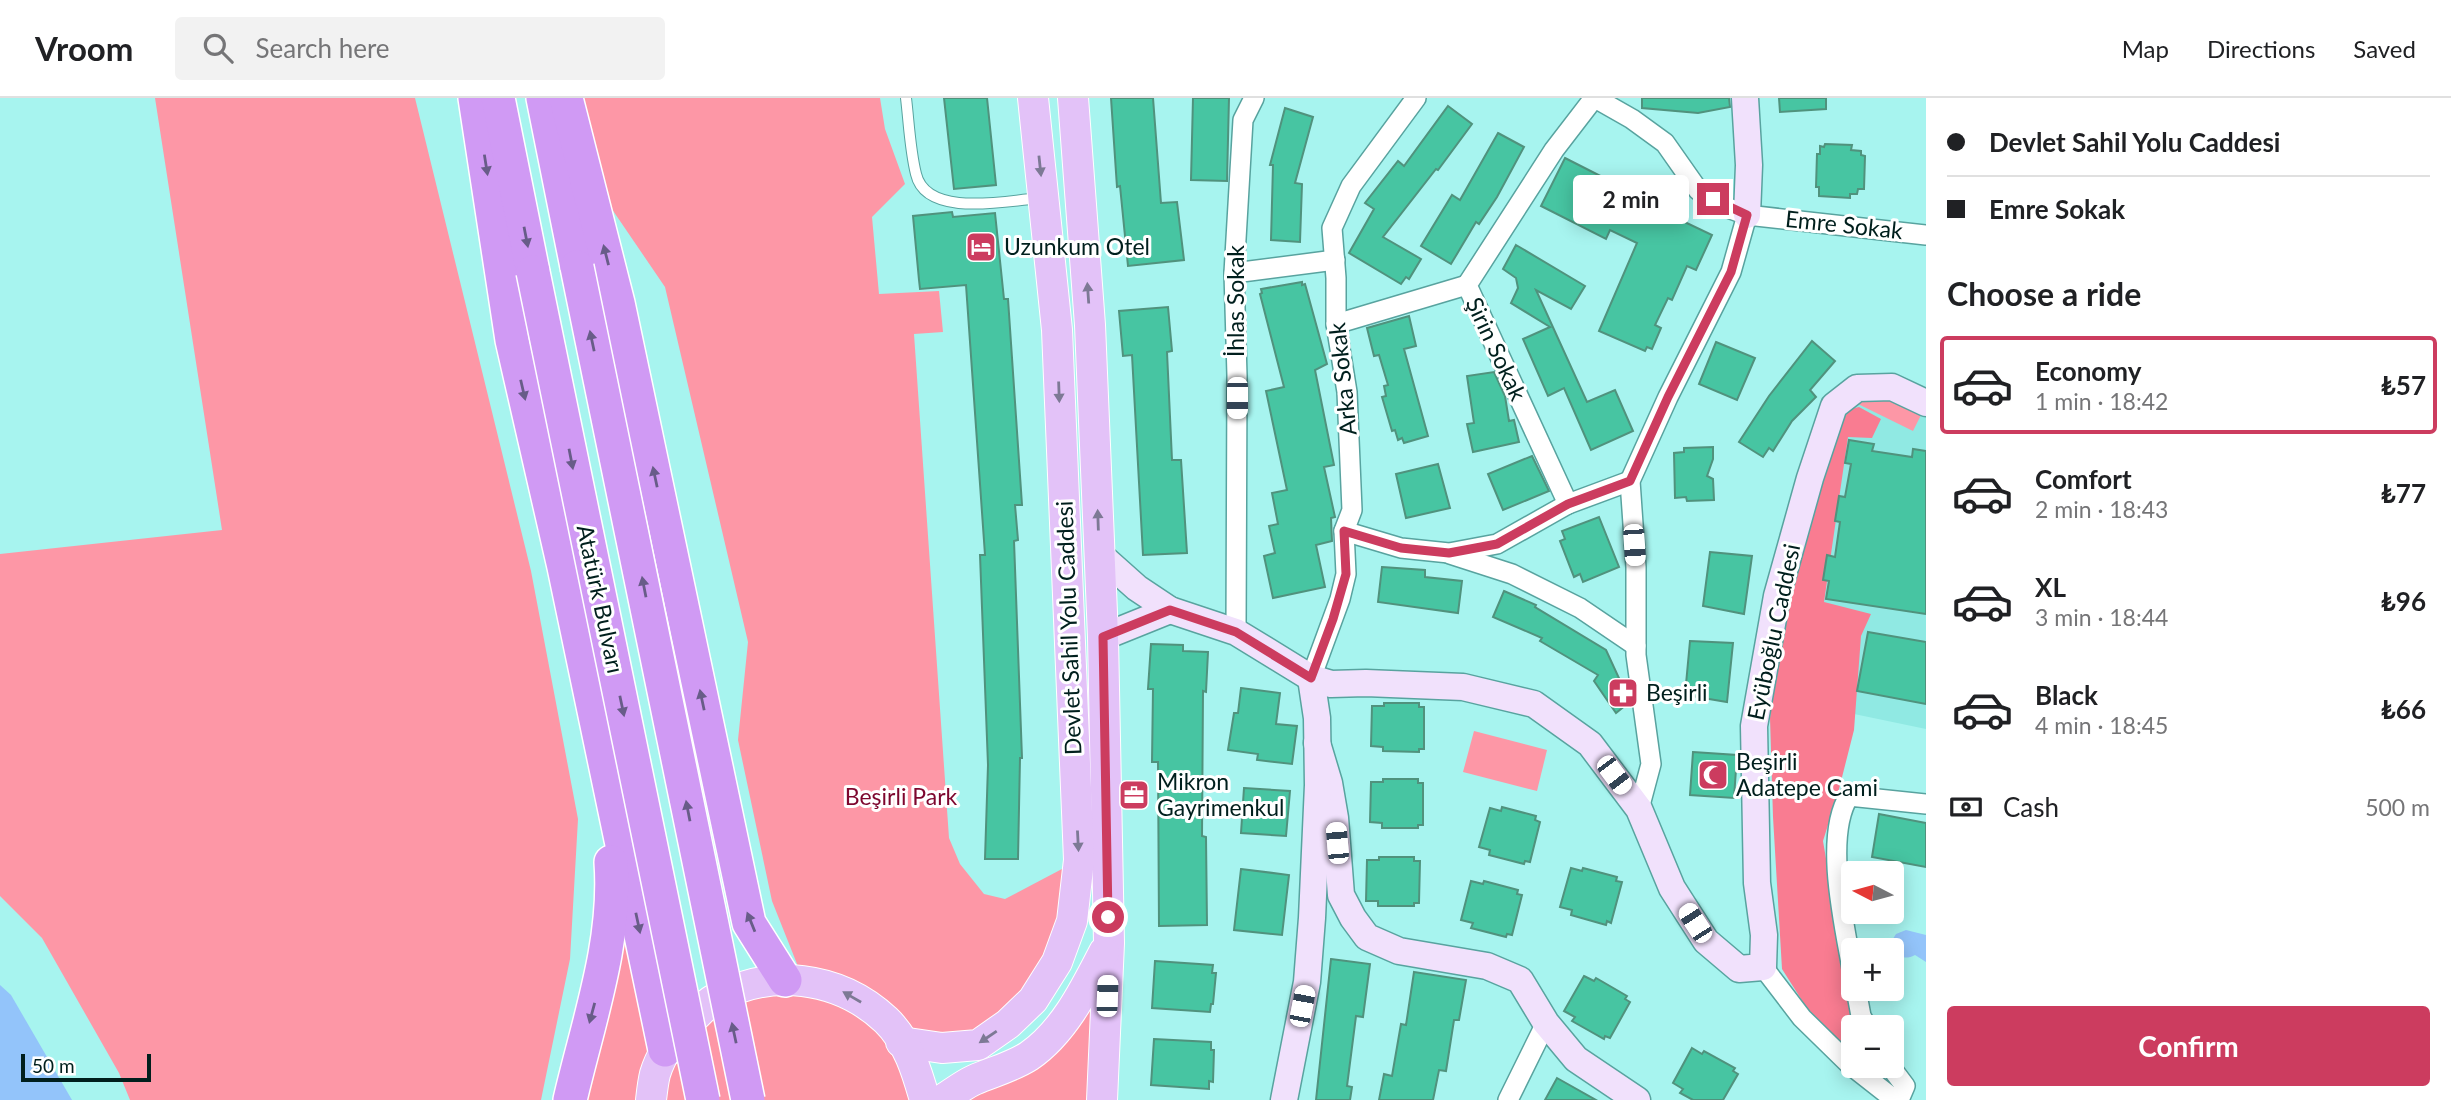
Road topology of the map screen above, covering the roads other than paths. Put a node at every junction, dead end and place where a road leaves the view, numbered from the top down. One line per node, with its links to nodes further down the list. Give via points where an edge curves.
1 (475, 98): 23 (highway, one-way to 23, via 512,340)
2 (498, 98): 44 (highway, Atatürk Bulvarı, one-way to 44, bridge)
3 (543, 98): 45 (highway, Atatürk Bulvarı, one-way to 3, bridge)
4 (566, 98): 37 (highway, one-way to 4, via 749,923 618,303)
5 (906, 98): 12 (lane, via 916,177 925,190 947,202 965,204)
6 (1032, 98): 12 (main road, Devlet Sahil Yolu Caddesi, one-way to 12)
7 (1073, 98): 25 (main road, Devlet Sahil Yolu Caddesi, one-way to 7, via 1090,325)
8 (1254, 98): 16 (street, İhlas Sokak, via 1244,120)
9 (1416, 98): 15 (street, Arka Sokak, via 1351,187 1332,228)
10 (1595, 98): 13 (street, Emre Sokak, via 1665,143 1698,190); 17 (street, Şirin Sokak, via 1554,150)
11 (1745, 98): 13 (street)
12 (1043, 198): 39 (main road, Devlet Sahil Yolu Caddesi, one-way to 39, via 1057,330 1079,860 1072,921 1058,962 1033,1000 1008,1024 978,1045 942,1048)
13 (1747, 215): 14 (street, Emre Sokak); 20 (street, via 1731,272)
14 (1926, 235)
15 (1335, 260): 16 (street); 18 (street, Arka Sokak)
16 (1234, 274): 27 (street, İhlas Sokak)
17 (1466, 285): 18 (street); 21 (street, Şirin Sokak)
18 (1336, 324): 22 (street, Arka Sokak, via 1347,392 1351,464 1352,510)
19 (1926, 403): 36 (street, Eyüboğlu Caddesi, via 1892,387 1857,388 1834,406 1810,478 1777,596 1754,726)
20 (1630, 481): 21 (street); 29 (street)
21 (1568, 504): 24 (street, via 1497,544)
22 (1344, 531): 24 (street, via 1401,548); 30 (street, Arka Sokak, via 1346,574)
23 (556, 535): 40 (highway, one-way to 40); 42 (highway, one-way to 42, via 570,645 608,816 613,887 606,960)
24 (1449, 553): 29 (street, via 1512,574 1580,608)
25 (1100, 555): 26 (street); 28 (main road, Devlet Sahil Yolu Caddesi)
26 (1170, 610): 27 (street); 28 (street)
27 (1236, 632): 30 (street)
28 (1103, 637): 35 (main road, Devlet Sahil Yolu Caddesi)
29 (1636, 646): 33 (street, via 1651,764)
30 (1311, 678): 31 (street); 33 (street, via 1331,684 1463,687 1534,704 1590,744)
31 (1317, 743): 38 (street, via 1335,818 1341,895 1367,937 1399,951 1487,965 1520,980); 49 (street, via 1307,982)
32 (1926, 804): 34 (street, via 1849,796 1841,809 1835,839)
33 (1639, 808): 36 (street, via 1672,888 1706,941 1738,969)
34 (1847, 938)
35 (1109, 943): 47 (main road, Devlet Sahil Yolu Caddesi, via 1078,1001 1030,1056 972,1081); 48 (main road, Devlet Sahil Yolu Caddesi)
36 (1763, 967): 52 (street, via 1802,1018 1848,1063)
37 (785, 980): 39 (main road, one-way to 37, via 887,1021 849,993 804,979); 40 (main road, via 756,982 713,1000)
38 (1546, 1023): 50 (street); 51 (street, via 1576,1059)
39 (901, 1042): 46 (main road, via 914,1060)
40 (665, 1050): 43 (main road)
41 (1899, 1078): 52 (street, via 1905,1086)
42 (570, 1100)
43 (651, 1100)
44 (703, 1100)
45 (748, 1100)
46 (925, 1100)
47 (942, 1100)
48 (1102, 1100)
49 (1284, 1100)
50 (1508, 1100)
51 (1637, 1100)
52 (1897, 1100)

